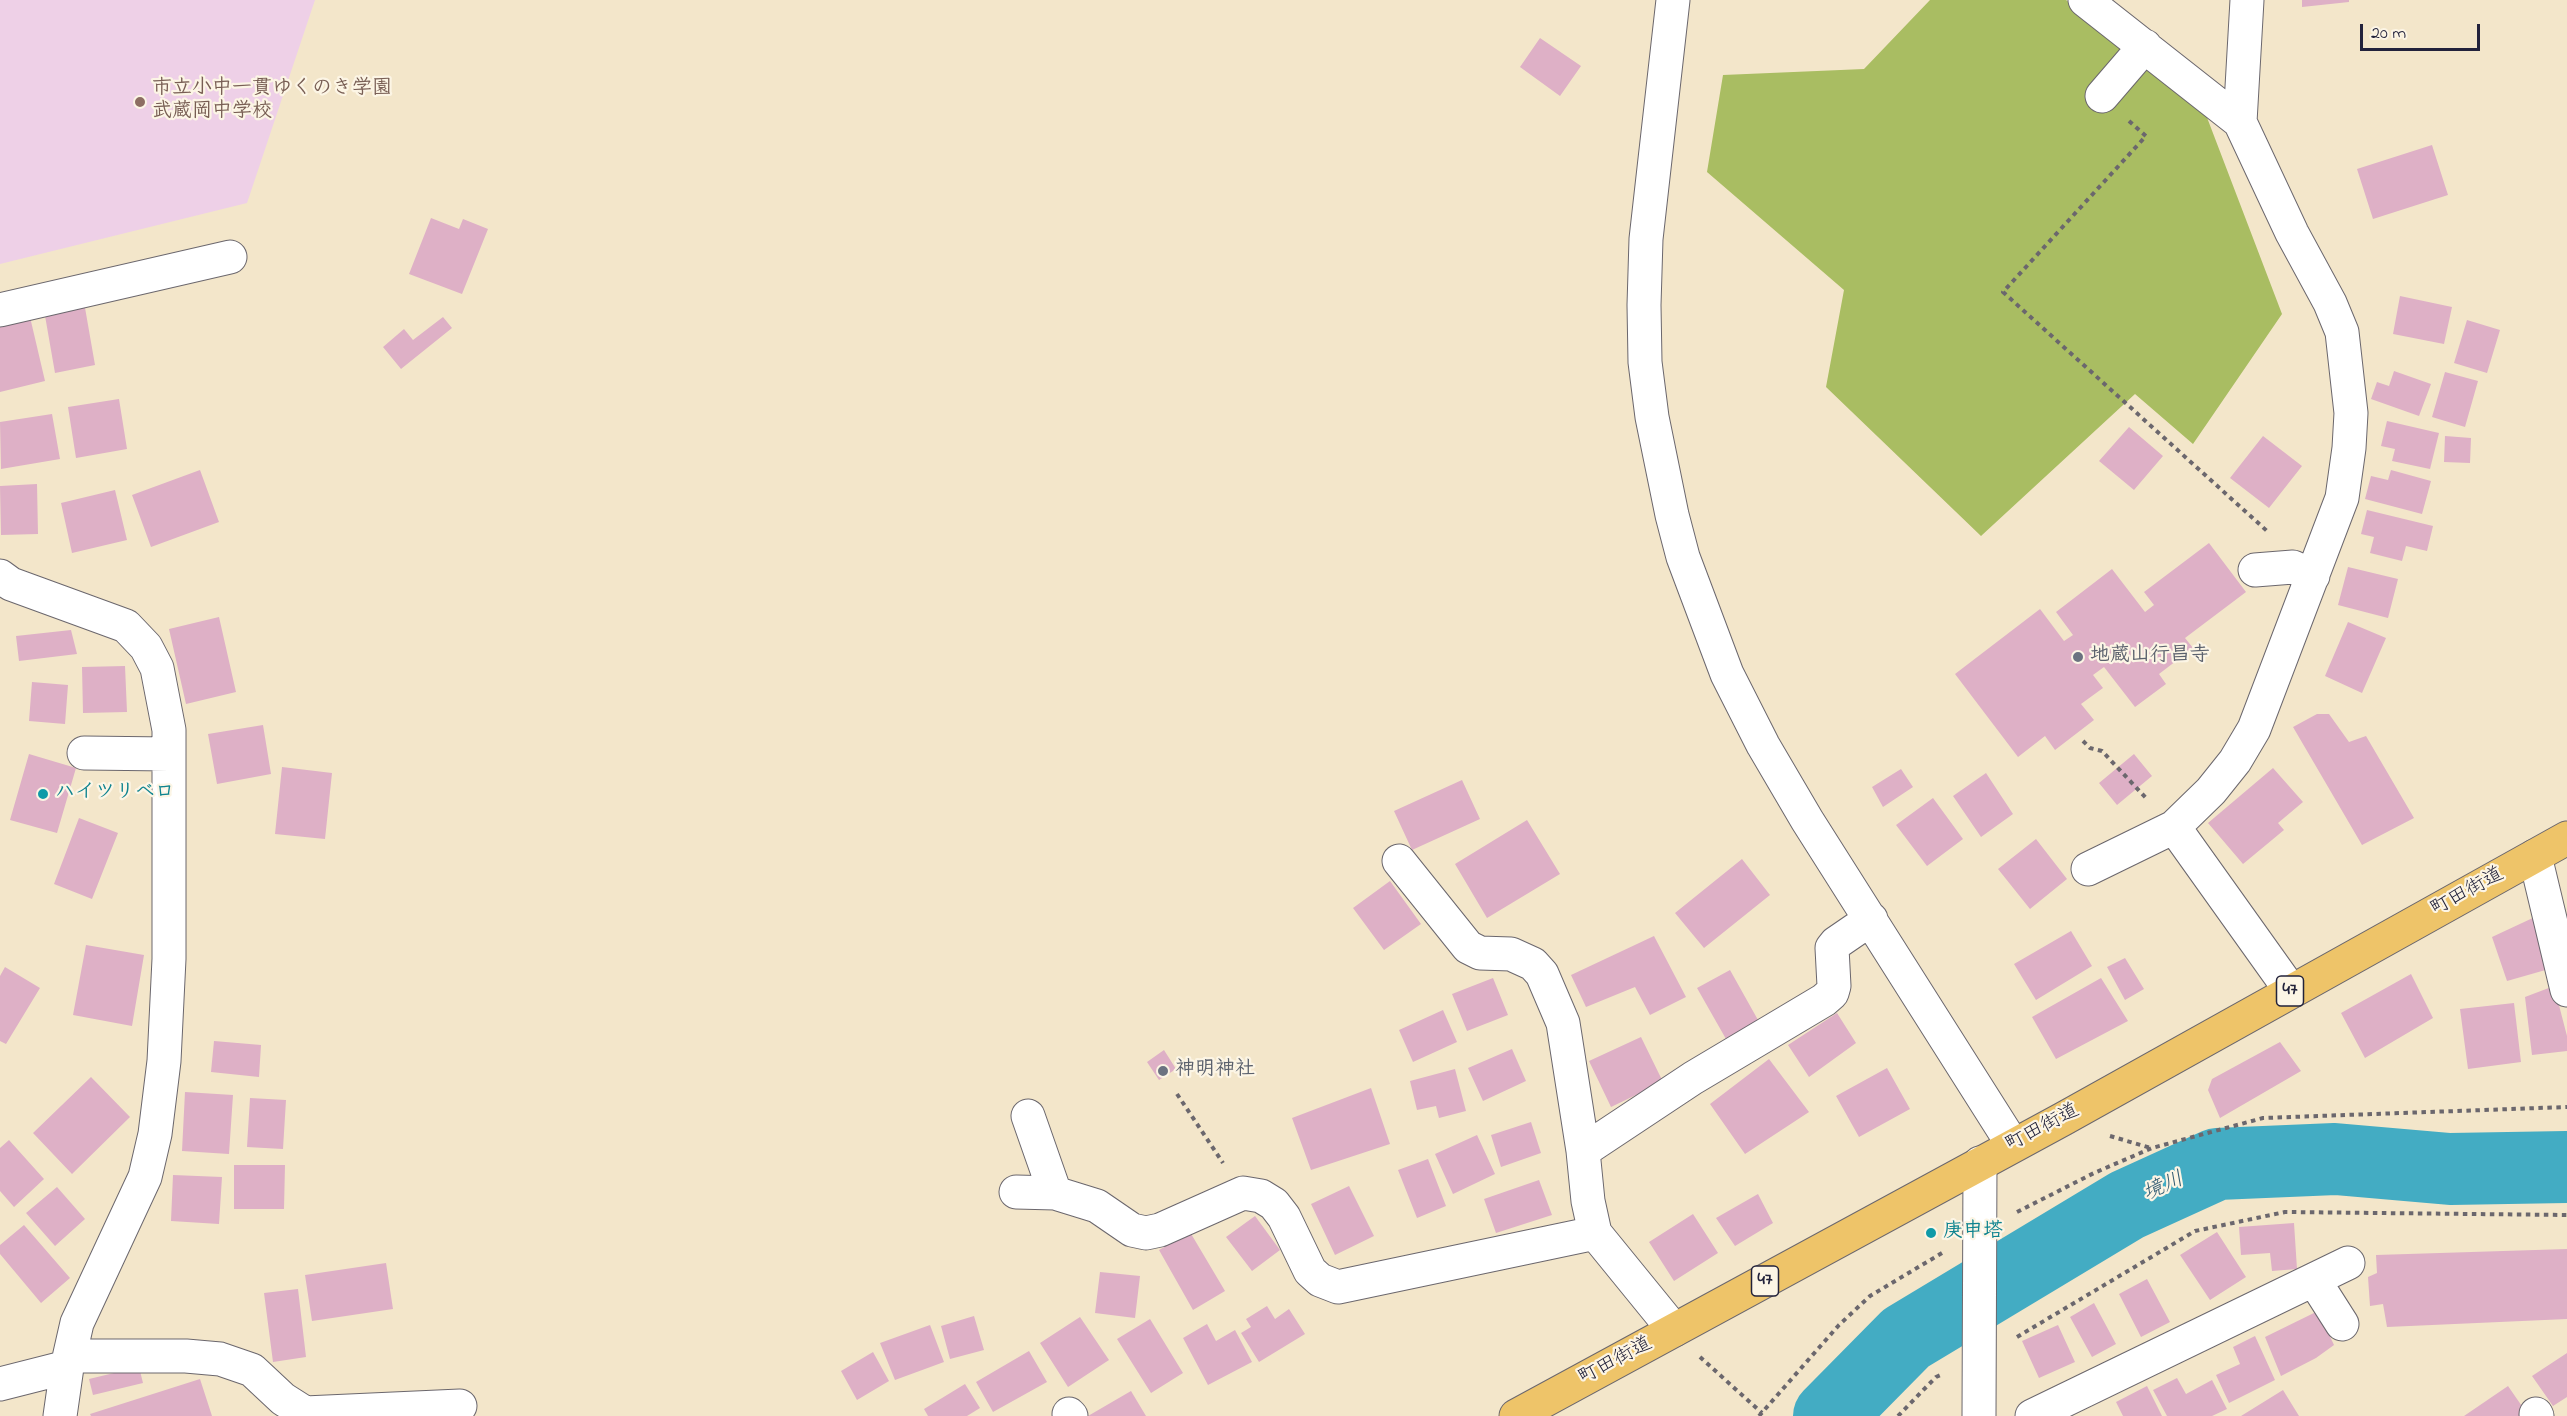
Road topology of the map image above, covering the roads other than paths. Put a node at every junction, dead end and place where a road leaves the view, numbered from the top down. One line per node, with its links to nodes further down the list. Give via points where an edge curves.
1 (1673, 0): 19 (street, via 1646,239 1644,305 1645,362 1652,417 1672,515 1713,644 1735,692 1807,820)
2 (2085, 0): 4 (street)
3 (2247, 0): 6 (street)
4 (2145, 46): 5 (street); 6 (street)
5 (2102, 96)
6 (2240, 122): 11 (street, via 2342,332 2350,413 2349,448 2342,498)
7 (230, 257): 8 (street)
8 (0, 310)
9 (2255, 570): 11 (street, via 2293,567)
10 (0, 576): 13 (street, via 11,584 126,626 133,633 157,668 169,730)
11 (2313, 576): 14 (street, via 2254,729 2211,791)
12 (84, 753): 13 (street)
13 (169, 754): 33 (street, via 169,959 164,1061 155,1134 146,1177 77,1323)
14 (2174, 827): 18 (street); 21 (street)
15 (2567, 838): 16 (main road, 町田街道 / 47)
16 (2535, 856): 20 (street); 21 (main road, 町田街道 / 47)
17 (1399, 861): 24 (street, via 1468,947 1480,953 1512,954 1533,964 1542,974 1566,1036)
18 (2088, 869)
19 (1871, 919): 23 (street); 24 (street, via 1832,948 1834,986 1824,1000 1693,1078)
20 (2567, 990)
21 (2291, 991): 23 (main road, 町田街道 / 47)
22 (1028, 1116): 27 (street)
23 (2013, 1144): 25 (main road, 町田街道 / 47)
24 (1583, 1151): 28 (street)
25 (1980, 1163): 32 (main road, 町田街道 / 47); 38 (street)
26 (1016, 1192): 27 (street)
27 (1055, 1193): 28 (street, via 1096,1206 1132,1230 1146,1233 1243,1192 1261,1196 1284,1216 1310,1271 1338,1287)
28 (1595, 1233): 32 (street)
29 (2348, 1263): 30 (street)
30 (2314, 1280): 31 (street); 39 (street)
31 (2342, 1324)
32 (1683, 1340): 37 (main road, 町田街道 / 47)
33 (68, 1361): 34 (street); 35 (street, via 186,1356 220,1359 252,1370 305,1413); 36 (street)
34 (0, 1383)
35 (460, 1406)
36 (60, 1416)
37 (1516, 1416)
38 (1979, 1416)
39 (2032, 1416)

